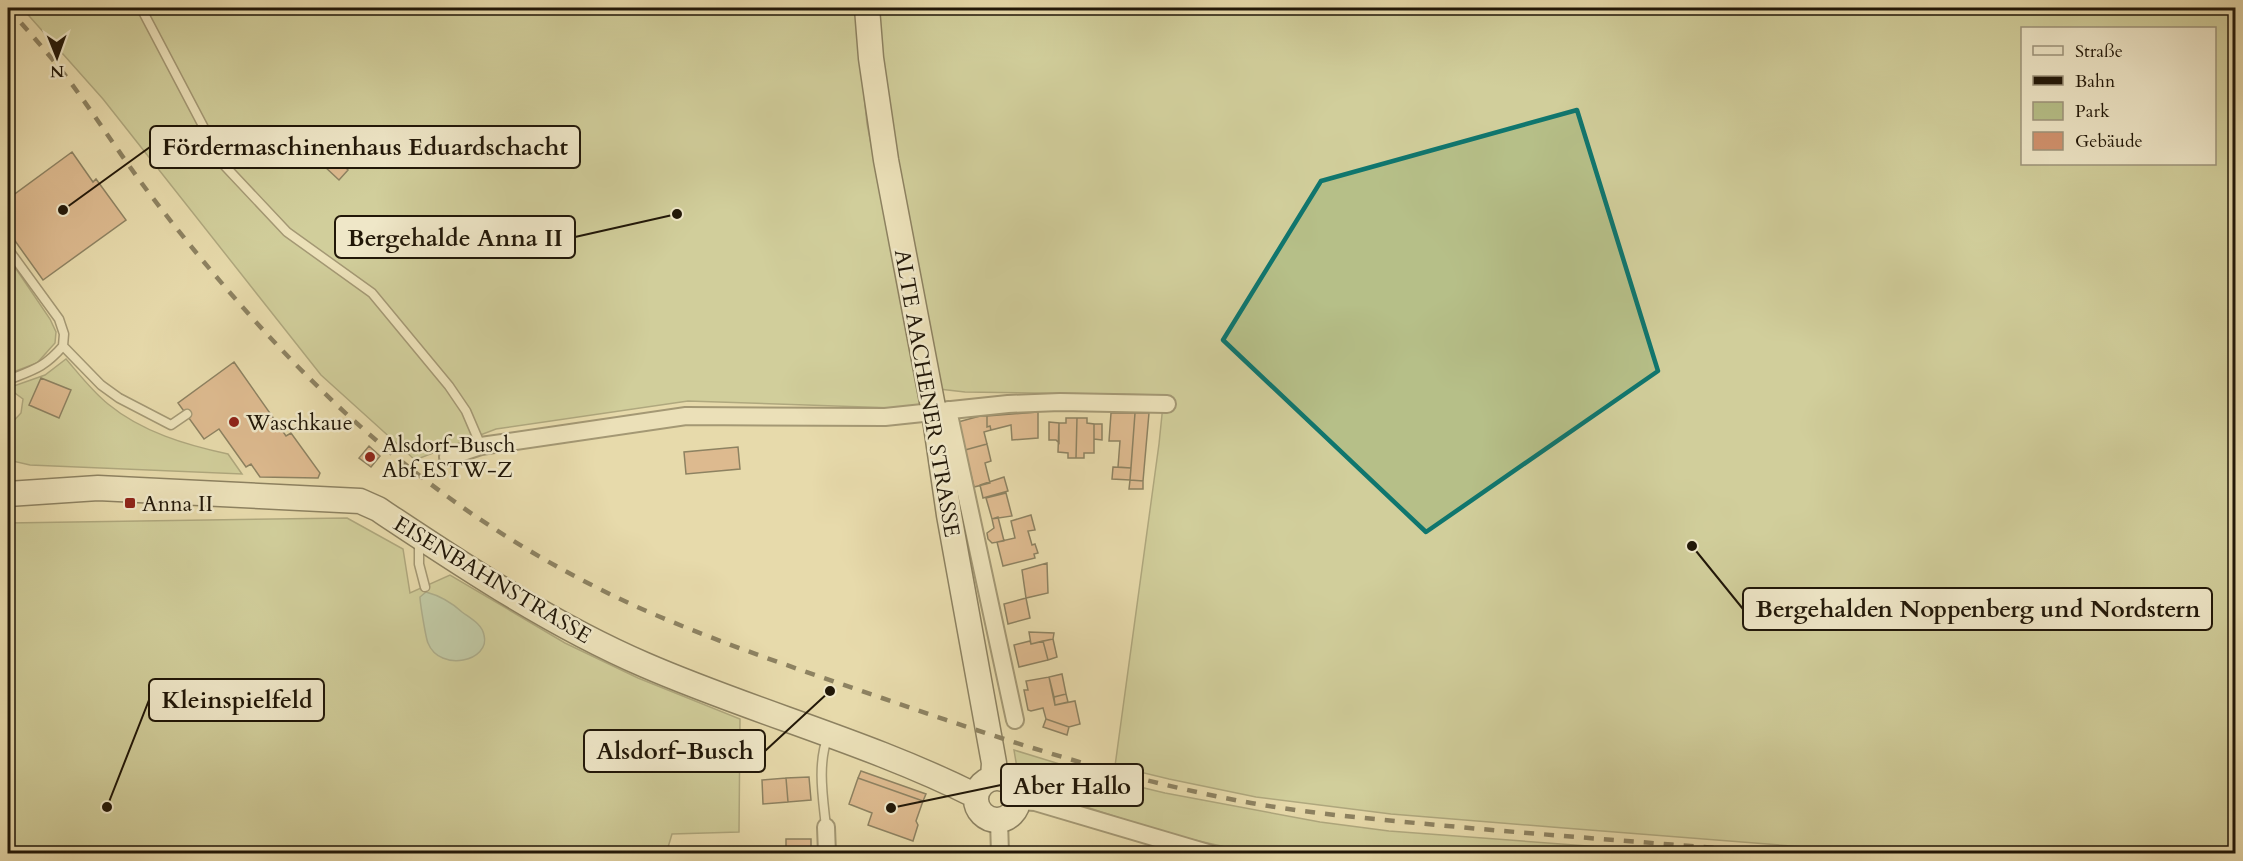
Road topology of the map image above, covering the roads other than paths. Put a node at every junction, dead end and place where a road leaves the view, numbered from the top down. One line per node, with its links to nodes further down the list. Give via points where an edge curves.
1 (141, 8): 9 (lane, via 223,164 287,232 372,293 449,386 466,411)
2 (867, 8): 7 (street, ALTE AACHENER STRASSE, via 886,160)
3 (8, 249): 4 (lane, via 59,319)
4 (63, 346): 5 (lane, via 41,368); 8 (lane, via 119,398 171,425)
5 (8, 380)
6 (1167, 404): 7 (street, via 1060,402)
7 (941, 411): 9 (street, via 885,417 686,416); 14 (street, ALTE AACHENER STRASSE); 16 (street, ALTE AACHENER STRASSE, via 949,515 991,744)
8 (187, 414)
9 (481, 446): 10 (street)
10 (448, 457)
11 (8, 494): 12 (street, EISENBAHNSTRASSE, via 107,488 360,501)
12 (419, 536): 13 (lane, via 419,564); 15 (street, EISENBAHNSTRASSE, via 543,615 613,650)
13 (425, 587)
14 (1015, 720)
15 (828, 736): 17 (street, EISENBAHNSTRASSE); 20 (lane, via 822,781)
16 (993, 777): 17 (street, via 981,784); 18 (street, via 1012,783)
17 (976, 796): 19 (street, via 981,813)
18 (1018, 801): 19 (street, via 1012,814); 23 (street, via 1035,802)
19 (999, 820): 22 (street)
20 (826, 827): 21 (street)
21 (827, 854)
22 (1000, 854)
23 (1211, 854)

